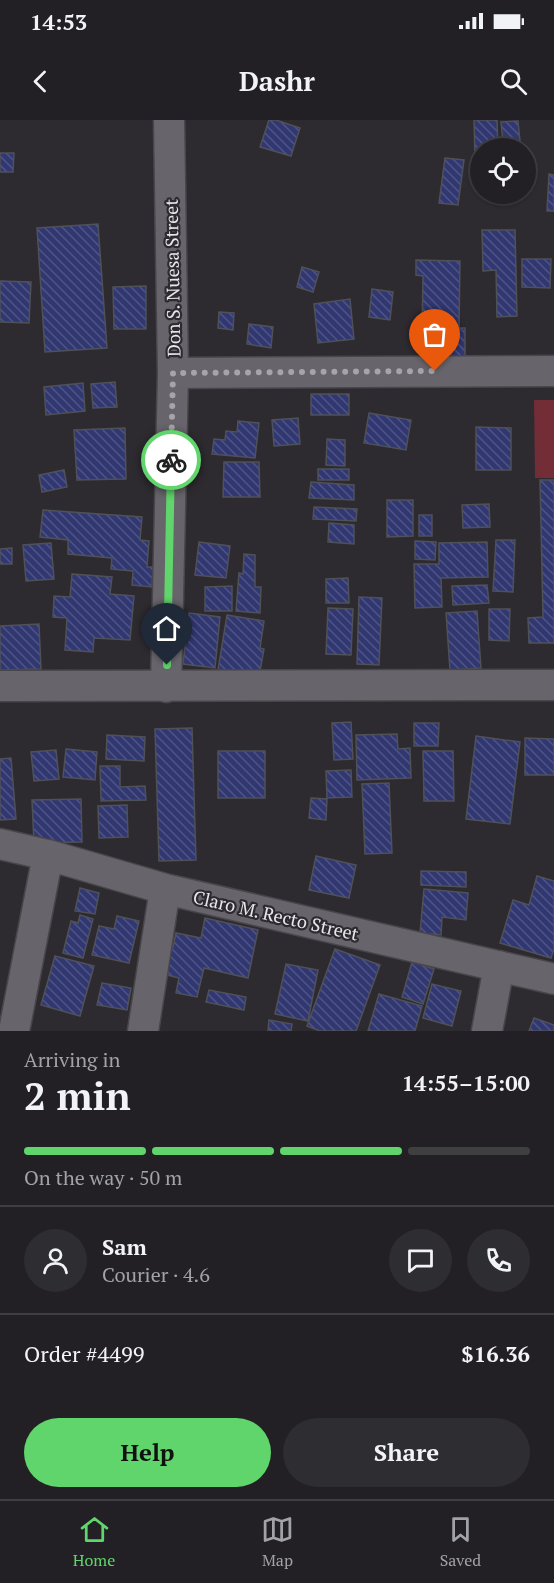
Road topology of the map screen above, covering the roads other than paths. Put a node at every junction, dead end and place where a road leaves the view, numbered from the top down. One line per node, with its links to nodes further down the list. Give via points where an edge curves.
1 (169, 120): 3 (street, Don S. Nuesa Street)
2 (554, 370): 3 (street)
3 (173, 373): 6 (street, Don S. Nuesa Street)
4 (554, 686): 6 (street)
5 (0, 687): 6 (street)
6 (166, 687)
7 (0, 844): 8 (street, Claro M. Recto Street)
8 (48, 855): 9 (street, Claro M. Recto Street); 12 (street)
9 (165, 889): 10 (street, Claro M. Recto Street); 13 (street)
10 (499, 966): 11 (street, Claro M. Recto Street); 14 (street)
11 (554, 979)
12 (14, 1031)
13 (143, 1031)
14 (487, 1031)

